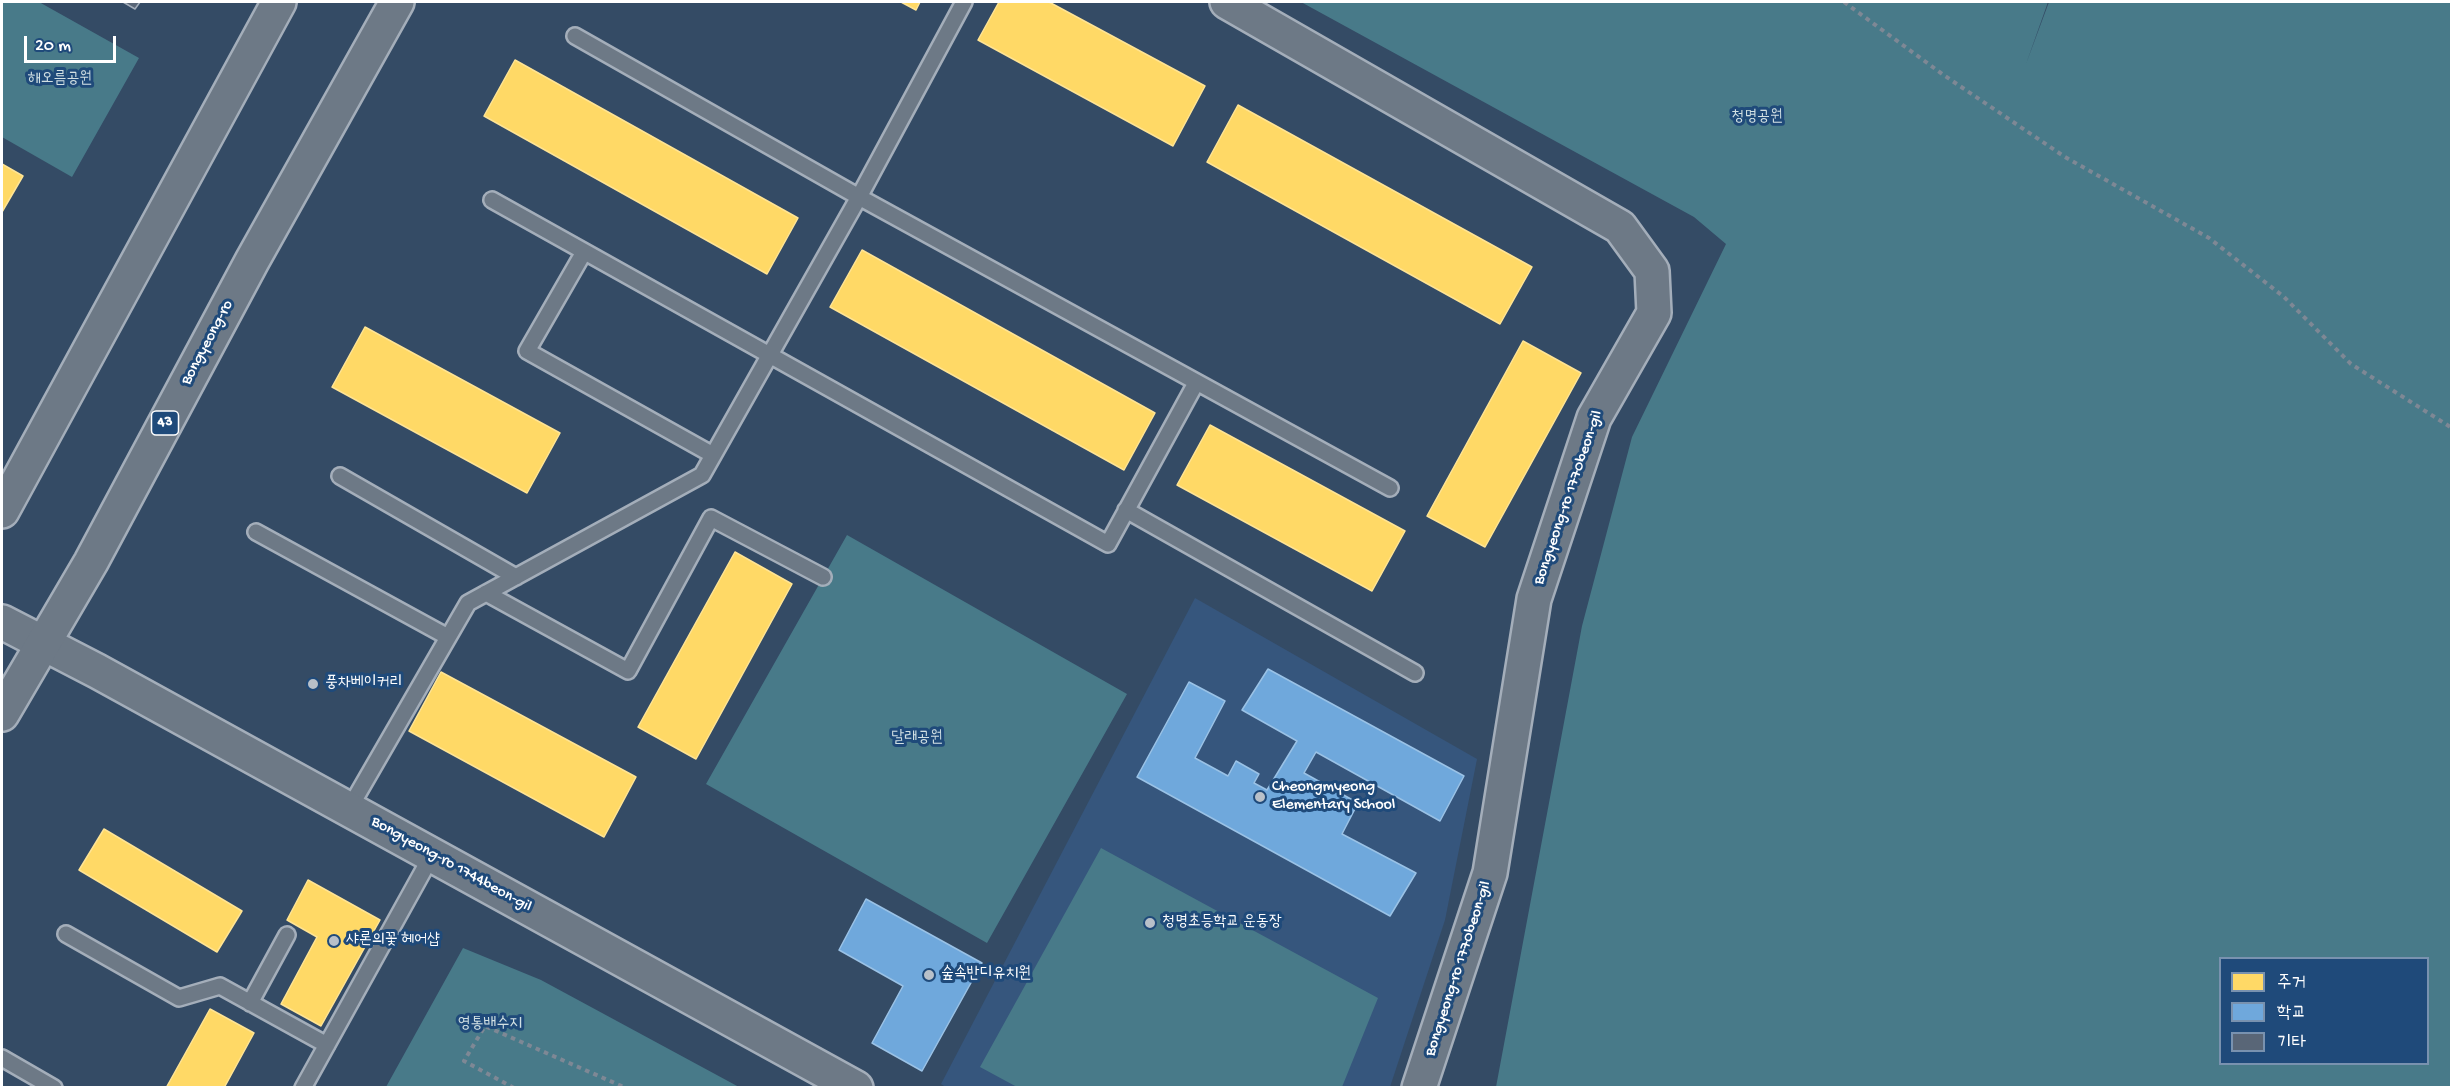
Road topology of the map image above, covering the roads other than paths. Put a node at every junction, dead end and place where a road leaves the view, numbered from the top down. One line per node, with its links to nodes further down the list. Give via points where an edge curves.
1 (279, 2): 15 (street)
2 (396, 2): 22 (street, Bongyeong-ro / 43)
3 (964, 2): 6 (lane)
4 (1227, 2): 35 (street, Bongyeong-ro 1770beon-gil, via 1620,227 1652,271 1654,313 1594,418 1534,598 1490,873)
5 (575, 36): 6 (lane)
6 (859, 197): 9 (lane); 10 (lane)
7 (492, 200): 8 (lane)
8 (584, 252): 9 (lane); 11 (lane, via 527,351)
9 (770, 355): 11 (lane); 14 (lane, via 1108,544)
10 (1196, 383): 13 (lane); 14 (lane)
11 (713, 455): 17 (lane, via 702,475)
12 (340, 476): 17 (lane)
13 (1390, 488)
14 (1126, 510): 23 (lane)
15 (2, 511)
16 (256, 532): 21 (lane)
17 (516, 576): 19 (lane)
18 (823, 577): 19 (lane, via 711,518 628,671)
19 (486, 593): 21 (lane, via 468,603)
20 (2, 622): 22 (street, Bongyeong-ro 1744beon-gil)
21 (448, 637): 25 (lane)
22 (44, 645): 24 (street, Bongyeong-ro / 43); 25 (street, Bongyeong-ro 1744beon-gil)
23 (1414, 673)
24 (2, 714)
25 (349, 809): 26 (street, Bongyeong-ro 1744beon-gil)
26 (432, 855): 30 (lane); 34 (street, Bongyeong-ro 1744beon-gil)
27 (66, 934): 29 (lane, via 179,998 220,986)
28 (287, 935): 29 (lane)
29 (250, 1003): 30 (lane)
30 (327, 1045): 33 (lane)
31 (2, 1058): 32 (lane)
32 (54, 1088)
33 (303, 1088)
34 (856, 1088)
35 (1419, 1088)

